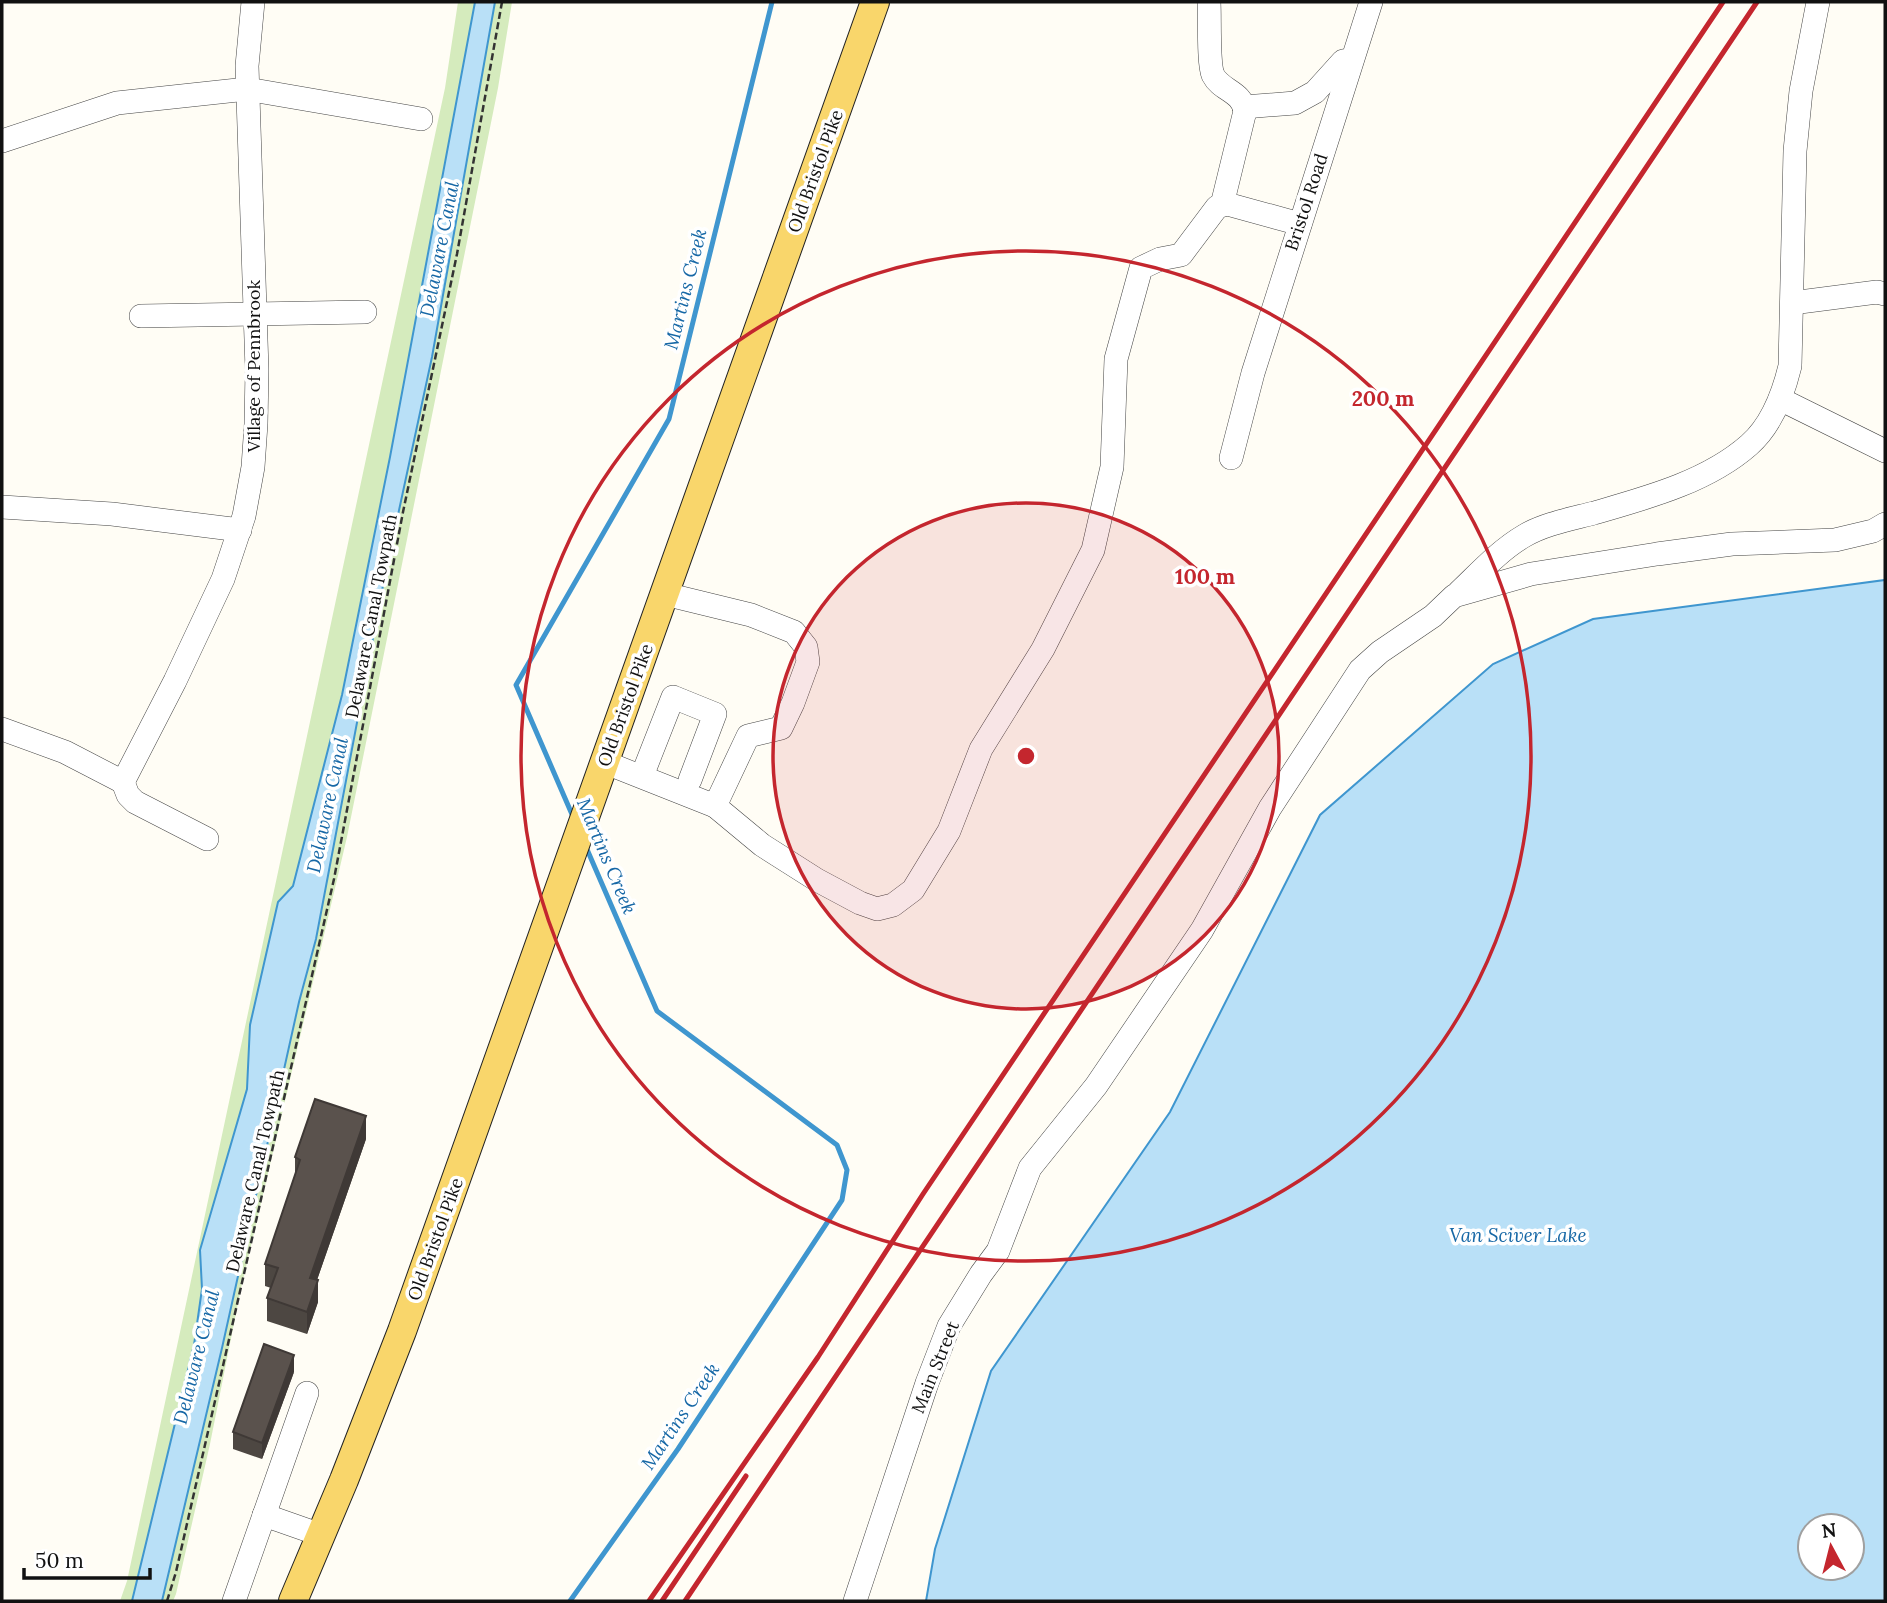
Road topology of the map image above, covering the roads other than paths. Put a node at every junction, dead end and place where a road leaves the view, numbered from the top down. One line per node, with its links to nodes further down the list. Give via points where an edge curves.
1 (253, 2): 7 (street, Village of Pennbrook)
2 (875, 2): 24 (main road, Old Bristol Pike)
3 (1209, 2): 8 (street, via 1213,75 1239,96)
4 (1371, 2): 6 (street, Bristol Road)
5 (1818, 2): 14 (street, Main Street, via 1795,151)
6 (1352, 60): 8 (street, via 1343,61 1315,92 1295,103); 12 (street, Bristol Road)
7 (247, 89): 9 (street); 10 (street, via 117,103); 16 (street, Village of Pennbrook)
8 (1244, 107): 11 (street)
9 (421, 119)
10 (2, 141)
11 (1222, 205): 12 (street); 31 (street, via 1181,255 1141,268 1116,359 1112,467 1093,550 1043,649 981,749 948,831 913,890 893,905 877,909 860,903 762,845)
12 (1300, 224): 20 (street, Bristol Road)
13 (1885, 294): 14 (street)
14 (1792, 303): 18 (street, Main Street, via 1790,366)
15 (365, 312): 16 (street)
16 (254, 313): 17 (street); 23 (street, Village of Pennbrook, via 256,424)
17 (141, 316)
18 (1780, 399): 19 (street); 25 (street, Main Street, via 1762,431 1718,466 1675,487 1524,536)
19 (1885, 451)
20 (1231, 458)
21 (2, 507): 23 (street, via 112,514)
22 (1885, 524): 25 (street, via 1835,540 1732,544 1544,572)
23 (240, 530): 30 (street, Village of Pennbrook, via 218,591)
24 (665, 594): 27 (main road, Old Bristol Pike); 31 (street, via 751,615 794,632 806,647 808,662 781,729 748,736)
25 (1454, 596): 38 (street, Main Street, via 1433,617 1360,670 1270,808 1202,930 1096,1086 1030,1168 998,1251 949,1326)
26 (2, 729): 30 (street, via 65,752)
27 (604, 762): 28 (street); 35 (main road, Old Bristol Pike, via 402,1331)
28 (642, 776): 29 (street, via 673,696 715,714); 31 (street)
29 (690, 780)
30 (123, 782): 32 (street, via 135,802)
31 (715, 806)
32 (206, 839)
33 (307, 1394): 34 (street)
34 (264, 1515): 35 (street); 36 (street)
35 (321, 1535): 37 (main road, Old Bristol Pike)
36 (234, 1601)
37 (293, 1601)
38 (855, 1601)

